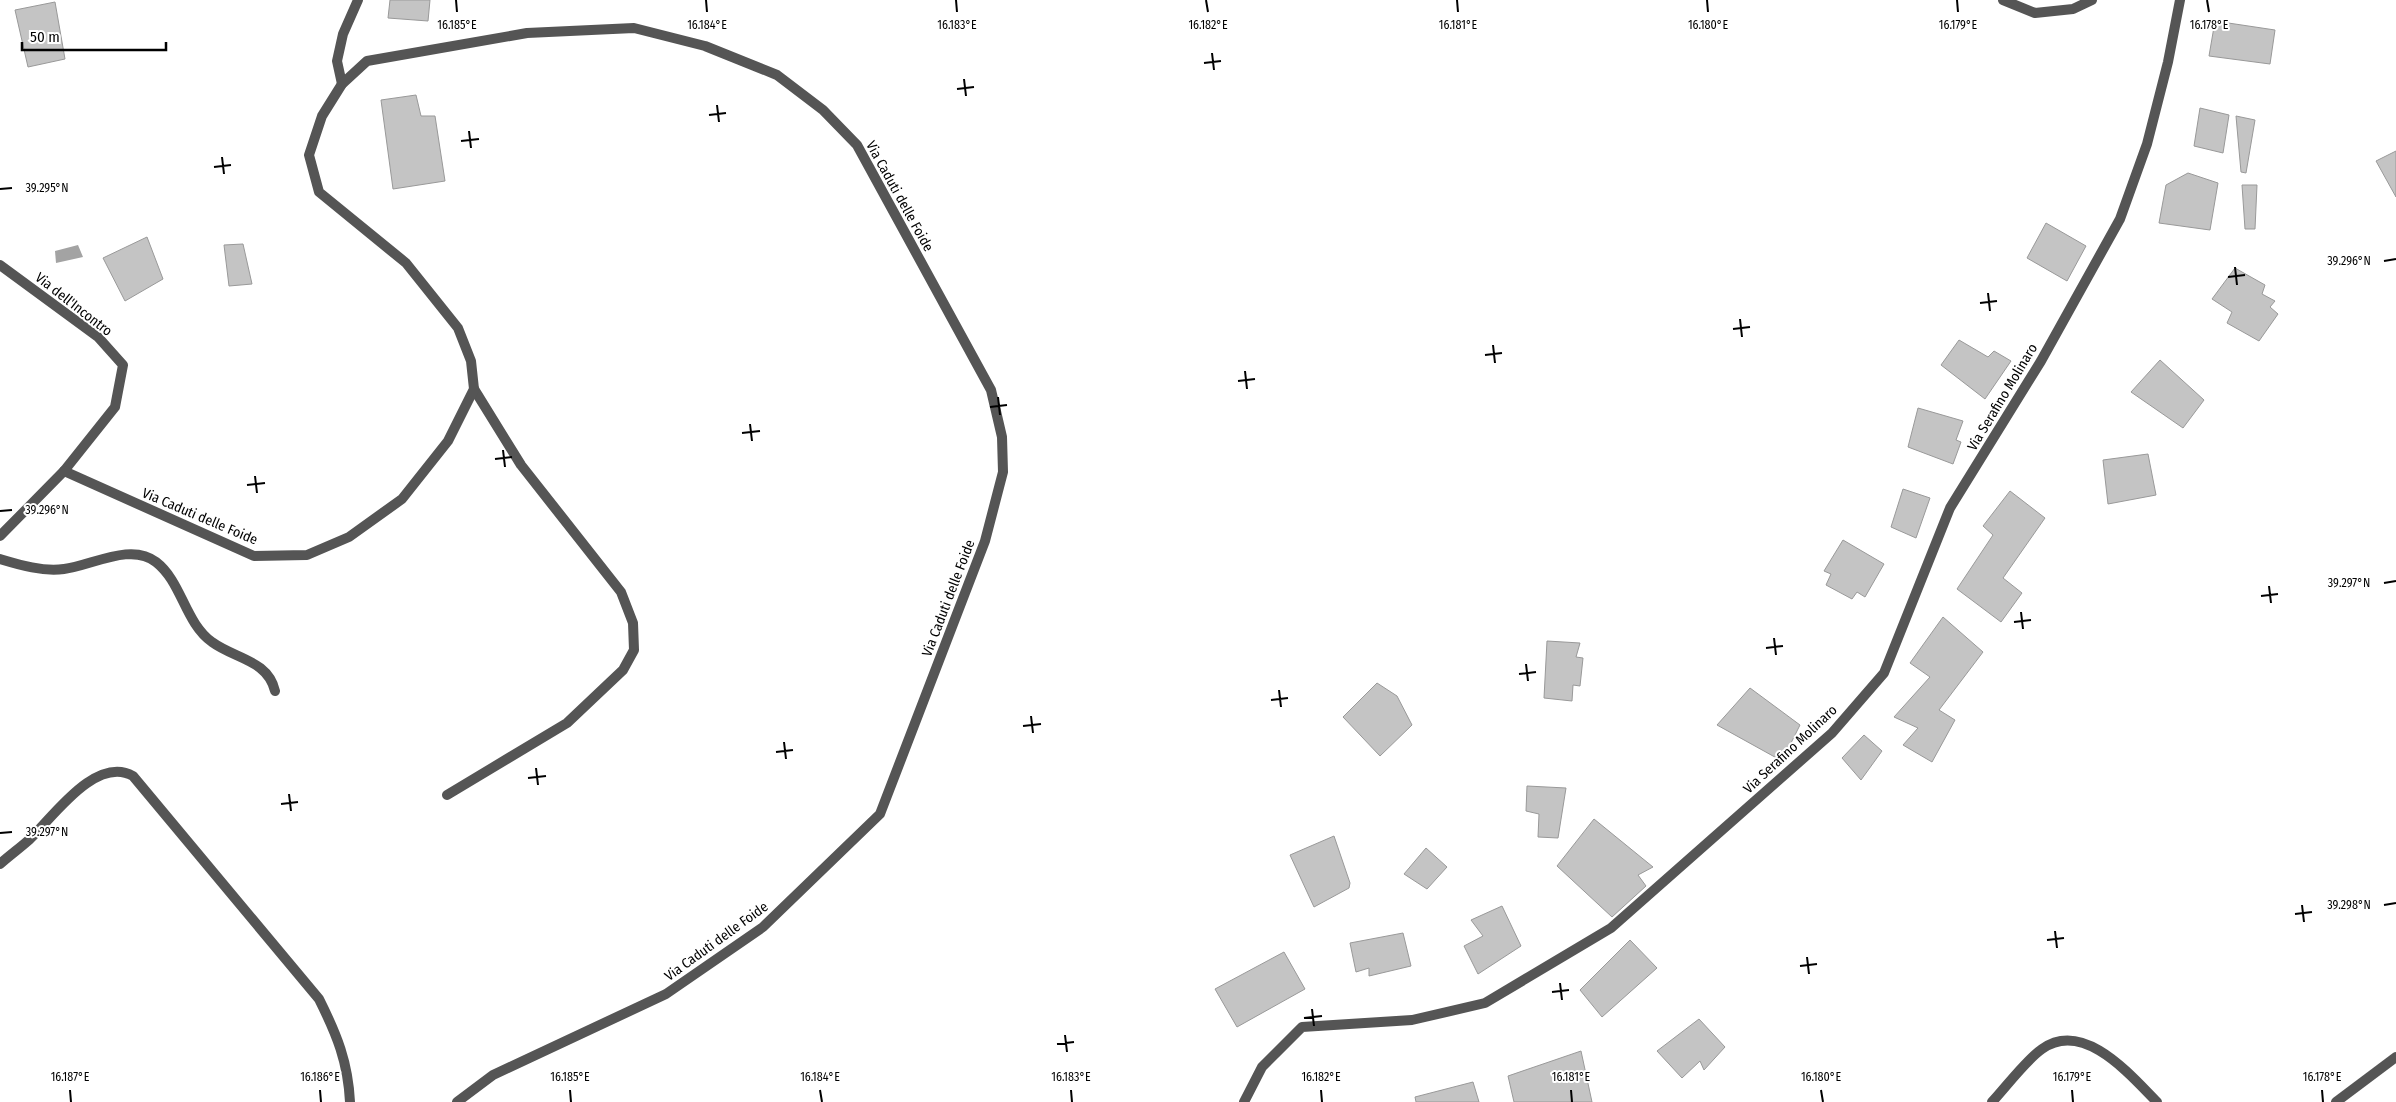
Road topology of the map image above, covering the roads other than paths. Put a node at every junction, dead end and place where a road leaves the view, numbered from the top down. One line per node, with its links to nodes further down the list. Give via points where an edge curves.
1 (358, 0): 5 (street, via 343,34 337,61)
2 (2003, 0): 3 (street, via 2035,13 2073,9)
3 (2092, 0)
4 (2180, 0): 17 (street, Via Serafino Molinaro, via 2147,144 2120,219 2041,361 1950,508 1884,673 1832,732 1611,928 1485,1004 1412,1020 1302,1027 1262,1067)
5 (342, 84): 7 (street, Via Caduti delle Foide, via 322,116 309,155 319,192 406,263 458,328 471,362); 16 (street, Via Caduti delle Foide, via 367,61 527,33 634,28 705,46 777,75 823,110 857,145 990,390 1002,437 1003,472 985,541 880,814 763,927 666,994 493,1075)
6 (0, 265): 8 (street, Via dell'Incontro, via 98,337 123,364 115,407)
7 (474, 388): 8 (street, Via Caduti delle Foide, via 448,441 402,499 349,537 307,555 254,556); 12 (street, via 521,465 621,592 633,623 634,650 623,670 567,723)
8 (64, 471): 9 (street)
9 (0, 536)
10 (0, 559): 11 (street, via 63,570 124,555 138,554 154,560 168,572 201,631 211,642 259,665 272,679)
11 (275, 691)
12 (447, 795)
13 (0, 864): 15 (street, via 30,838 67,798 103,774 124,771 133,776 319,999 339,1039)
14 (2396, 1057): 20 (street)
15 (350, 1102)
16 (457, 1102)
17 (1244, 1102)
18 (1992, 1102): 19 (street, via 2042,1048 2061,1041 2082,1042 2116,1060)
19 (2156, 1102)
20 (2336, 1102)

